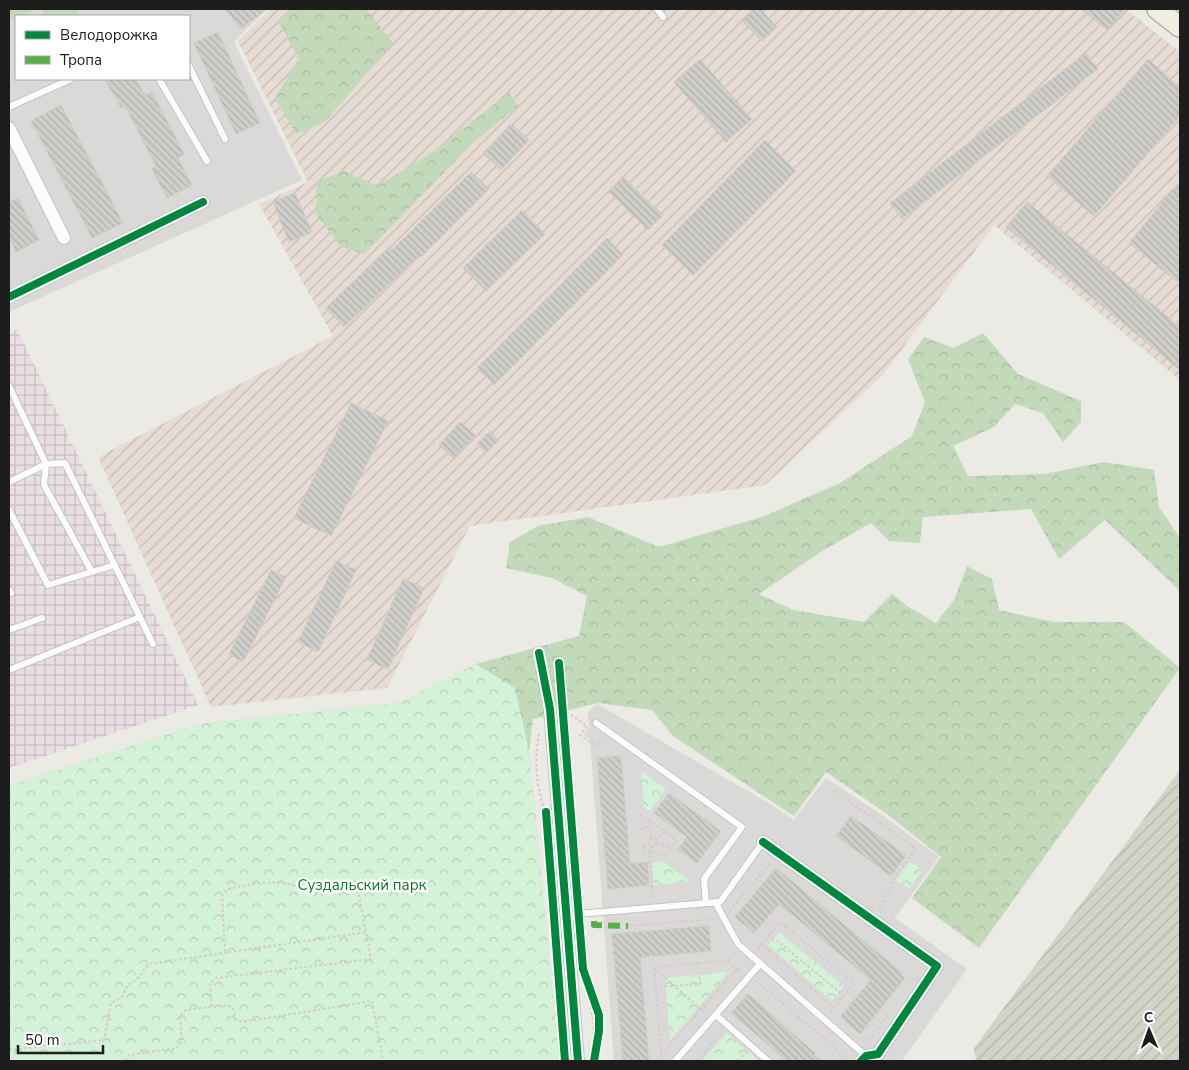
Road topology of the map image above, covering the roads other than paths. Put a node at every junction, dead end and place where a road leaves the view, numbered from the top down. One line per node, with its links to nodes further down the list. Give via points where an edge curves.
1 (657, 9): 3 (lane)
2 (1157, 9): 4 (main road)
3 (663, 17)
4 (1180, 27)
5 (190, 68): 10 (lane)
6 (69, 80): 8 (lane)
7 (160, 80): 11 (lane)
8 (9, 107)
9 (9, 128): 13 (street)
10 (225, 139)
11 (206, 161)
12 (203, 202): 14 (street)
13 (64, 238)
14 (9, 297)
15 (9, 386): 16 (lane)
16 (46, 464): 17 (lane); 19 (lane, via 65,464); 20 (lane, via 44,485)
17 (9, 482)
18 (9, 510): 20 (lane, via 48,585)
19 (115, 566): 20 (lane); 21 (lane)
20 (92, 572)
21 (140, 617): 24 (lane); 26 (lane)
22 (42, 618): 23 (lane)
23 (9, 630)
24 (153, 644)
25 (540, 654): 31 (street, via 550,708)
26 (9, 670)
27 (596, 723): 30 (lane, via 742,826 704,879)
28 (763, 842): 29 (lane, via 720,902); 34 (street, via 937,966 878,1054)
29 (715, 902): 30 (lane); 32 (lane, via 738,944)
30 (706, 903): 31 (lane)
31 (566, 915): 35 (street)
32 (760, 964): 33 (lane); 34 (lane, via 824,1019)
33 (714, 1017): 36 (lane); 37 (lane, via 728,1025)
34 (863, 1058)
35 (578, 1061)
36 (675, 1061)
37 (768, 1061)

